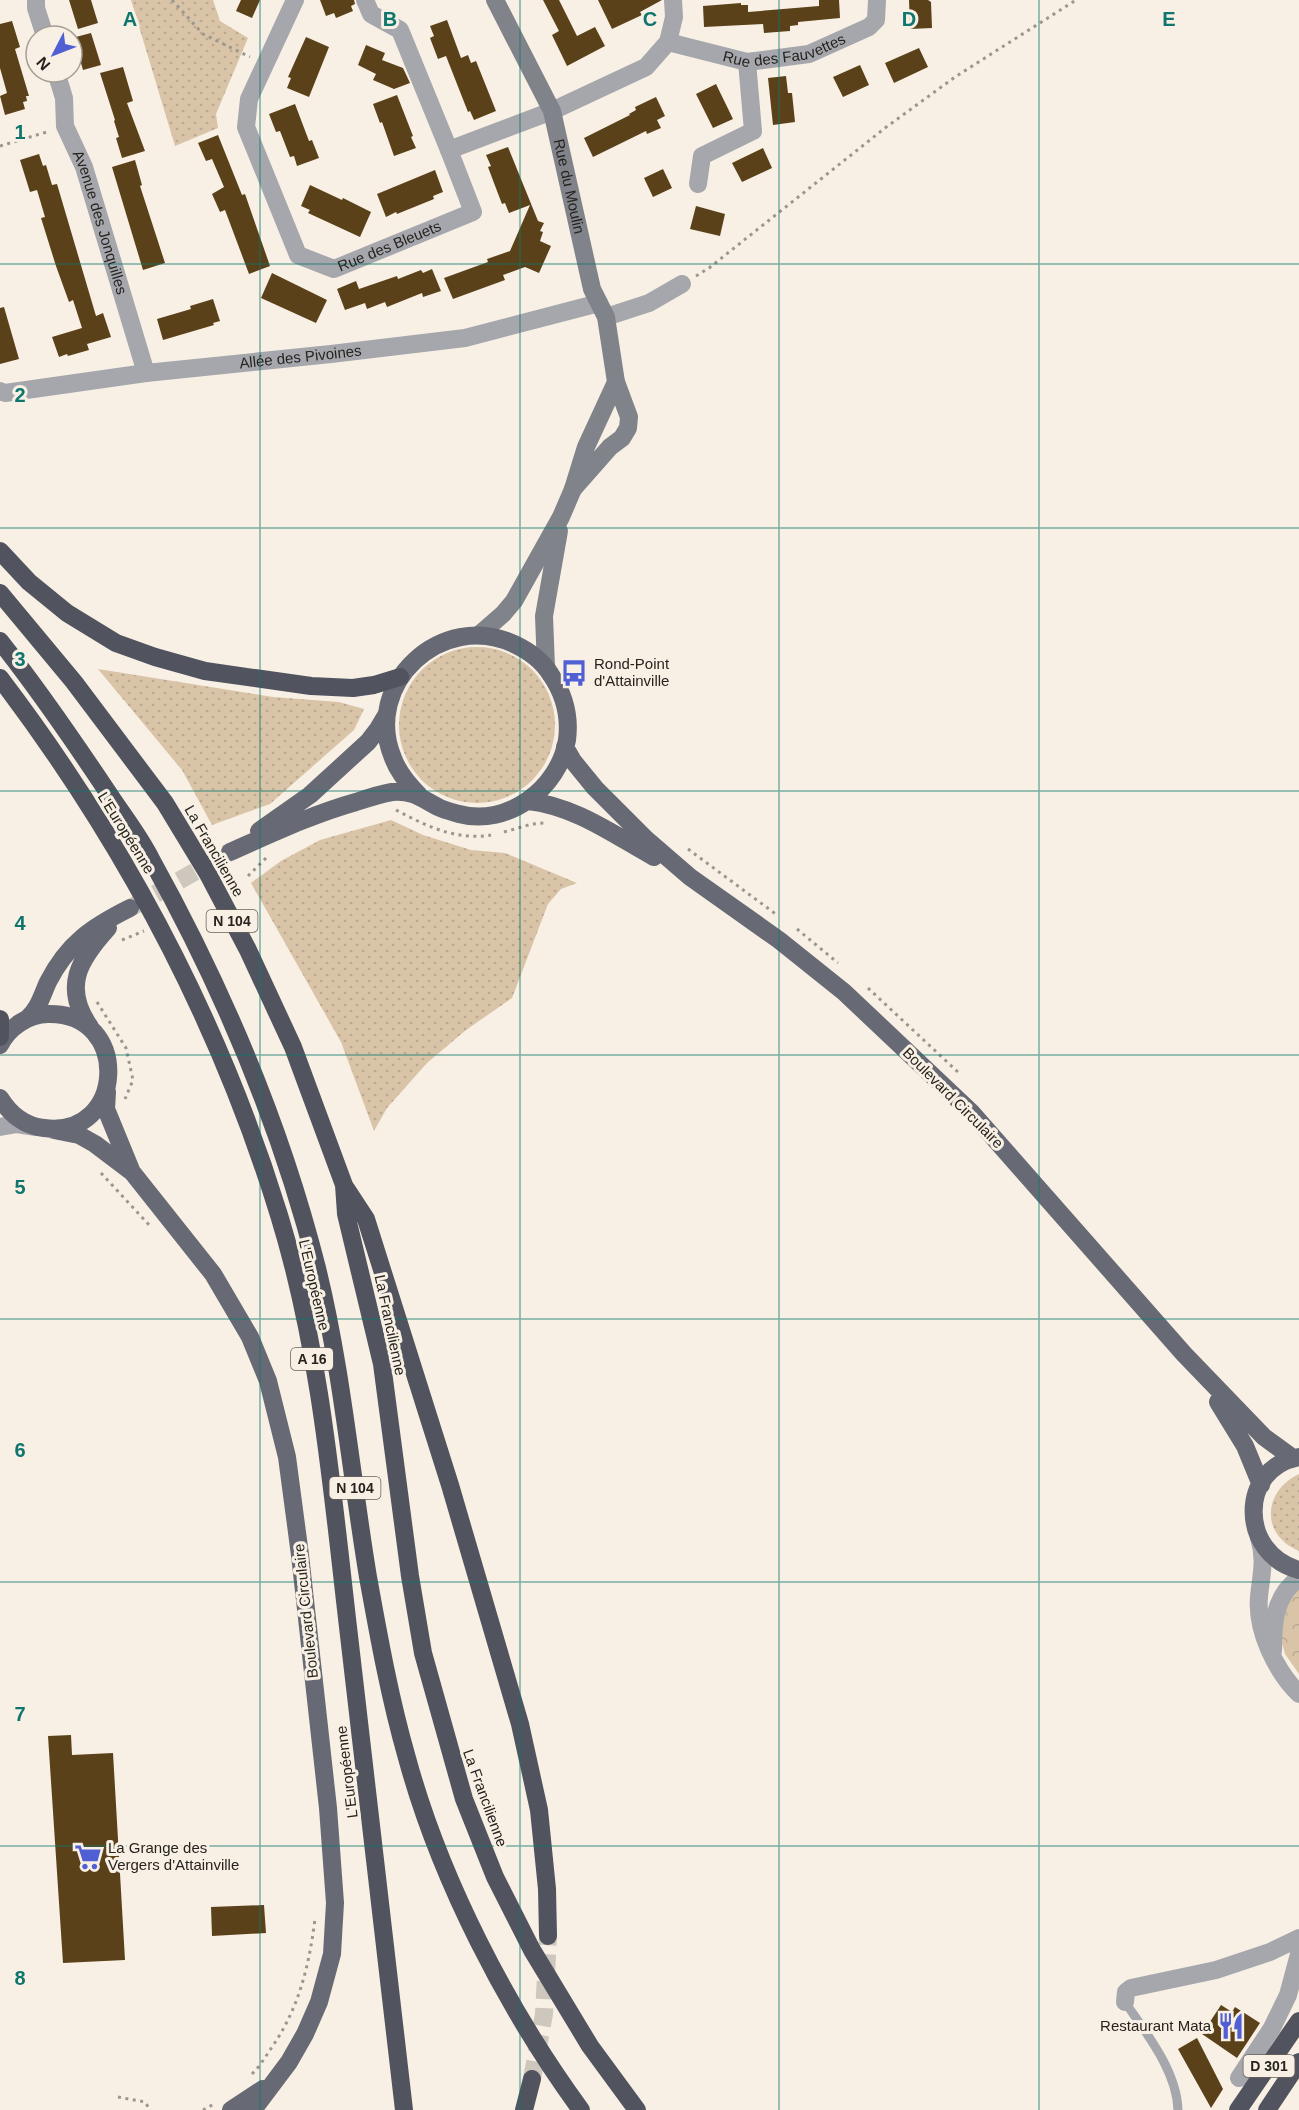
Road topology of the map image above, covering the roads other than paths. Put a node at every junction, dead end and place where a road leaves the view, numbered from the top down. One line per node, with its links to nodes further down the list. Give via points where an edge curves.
1 (36, 0): 7 (street)
2 (295, 0): 12 (street, Rue des Bleuets, via 249,99 246,127 298,255 334,269 473,212)
3 (365, 0): 12 (street, via 371,14 400,30)
4 (495, 0): 11 (street, Rue du Moulin)
5 (673, 0): 8 (street, via 674,17)
6 (877, 0): 9 (street, Rue des Fauvettes, via 876,20 854,35 809,54)
7 (41, 24)
8 (668, 42): 9 (street, Rue des Fauvettes); 11 (street, via 646,67)
9 (747, 62): 13 (street, via 753,131 702,156)
10 (60, 84): 16 (street, Avenue des Jonquilles, via 65,126 84,167)
11 (552, 111): 12 (street); 15 (street, Rue du Moulin, via 592,289)
12 (449, 150)
13 (698, 184)
14 (682, 284): 15 (street, Allée des Pivoines, via 649,303)
15 (602, 310): 16 (street, Allée des Pivoines, via 465,338); 17 (street, Rue du Moulin)
16 (146, 373): 18 (street, Allée des Pivoines)
17 (616, 382): 19 (street, Rue du Moulin, via 586,447); 19 (street, Rue du Moulin, via 629,417 628,428)
18 (0, 392)
19 (573, 489): 20 (street, Rue du Moulin)
20 (561, 517): 23 (street, Rue du Moulin, via 513,601); 25 (street, Rue du Moulin, via 544,616)
21 (0, 551): 26 (highway, via 29,582 67,613 116,643 155,657 206,671 312,686 353,688)
22 (0, 593): 43 (highway, La Francilienne / N 104, via 165,803 208,874 293,1047)
23 (480, 634): 25 (main road, via 504,639 529,651); 26 (main road, via 444,641 427,650)
24 (0, 641): 65 (highway, N 104, via 150,855 213,980 263,1101 317,1268 368,1576 407,1759 447,1871 487,1957 549,2068)
25 (546, 667): 29 (main road, via 560,688 567,712)
26 (400, 677): 28 (main road)
27 (0, 678): 63 (highway, L'Européenne / A 16, via 111,840 170,944 224,1061 280,1218 314,1367 330,1479)
28 (387, 714): 30 (main road, via 392,758); 30 (main road, via 368,741 310,795 230,852 330,809 393,792)
29 (565, 747): 31 (main road, via 545,786); 32 (main road, Boulevard Circulaire, via 611,805)
30 (419, 795): 31 (main road, via 440,808 463,815 487,816)
31 (528, 801): 32 (main road, Boulevard Circulaire, via 575,813)
32 (690, 877): 44 (main road, Boulevard Circulaire, via 779,940 844,992 909,1052 971,1112)
33 (28, 1018): 35 (main road, via 62,1014); 35 (main road, via 66,954 88,932 130,908 108,928 78,968 77,997); 37 (main road, via 14,1027)
34 (0, 1019): 36 (highway)
35 (93, 1031): 38 (main road, Boulevard Circulaire, via 104,1046)
36 (0, 1037)
37 (0, 1045)
38 (109, 1083): 41 (main road, via 102,1100 84,1120 72,1126); 42 (main road, Boulevard Circulaire, via 106,1109)
39 (0, 1098): 41 (main road, Boulevard Circulaire, via 21,1121)
40 (0, 1127): 41 (street, via 17,1124)
41 (46, 1129): 42 (main road, Boulevard Circulaire, via 72,1133 95,1144)
42 (132, 1172): 60 (main road, Boulevard Circulaire, via 213,1274 250,1337 268,1381 286,1457 327,1797 334,1903 332,1954 319,2002 305,2034)
43 (344, 1185): 52 (highway, via 366,1219 520,1724 539,1810); 66 (highway, La Francilienne / N 104, via 346,1214 382,1364 423,1653 464,1799 495,1877 532,1950 590,2046)
44 (1184, 1354): 45 (main road, Boulevard Circulaire, via 1264,1437); 46 (main road, Boulevard Circulaire, via 1226,1413)
45 (1296, 1458): 46 (main road, via 1269,1473)
46 (1261, 1485): 47 (main road, via 1254,1502)
47 (1259, 1538): 48 (main road, via 1269,1553); 50 (street, via 1264,1558 1258,1613)
48 (1299, 1570)
49 (1299, 1578): 50 (street, via 1283,1593 1276,1608)
50 (1274, 1656): 51 (street)
51 (1299, 1694)
52 (548, 1936)
53 (1299, 1938): 55 (street, via 1216,1970 1131,1988 1126,1992)
54 (1299, 1954): 58 (street, via 1288,1995)
55 (1125, 2002): 67 (lane, via 1167,2071 1178,2097)
56 (1299, 2022): 68 (highway, D 301)
57 (1299, 2062): 69 (highway, D 301)
58 (1239, 2078)
59 (532, 2079): 64 (highway)
60 (274, 2080): 61 (main road, Boulevard Circulaire); 62 (main road, Boulevard Circulaire)
61 (224, 2106)
62 (254, 2110)
63 (404, 2110)
64 (524, 2110)
65 (580, 2110)
66 (638, 2110)
67 (1178, 2110)
68 (1238, 2110)
69 (1267, 2110)

